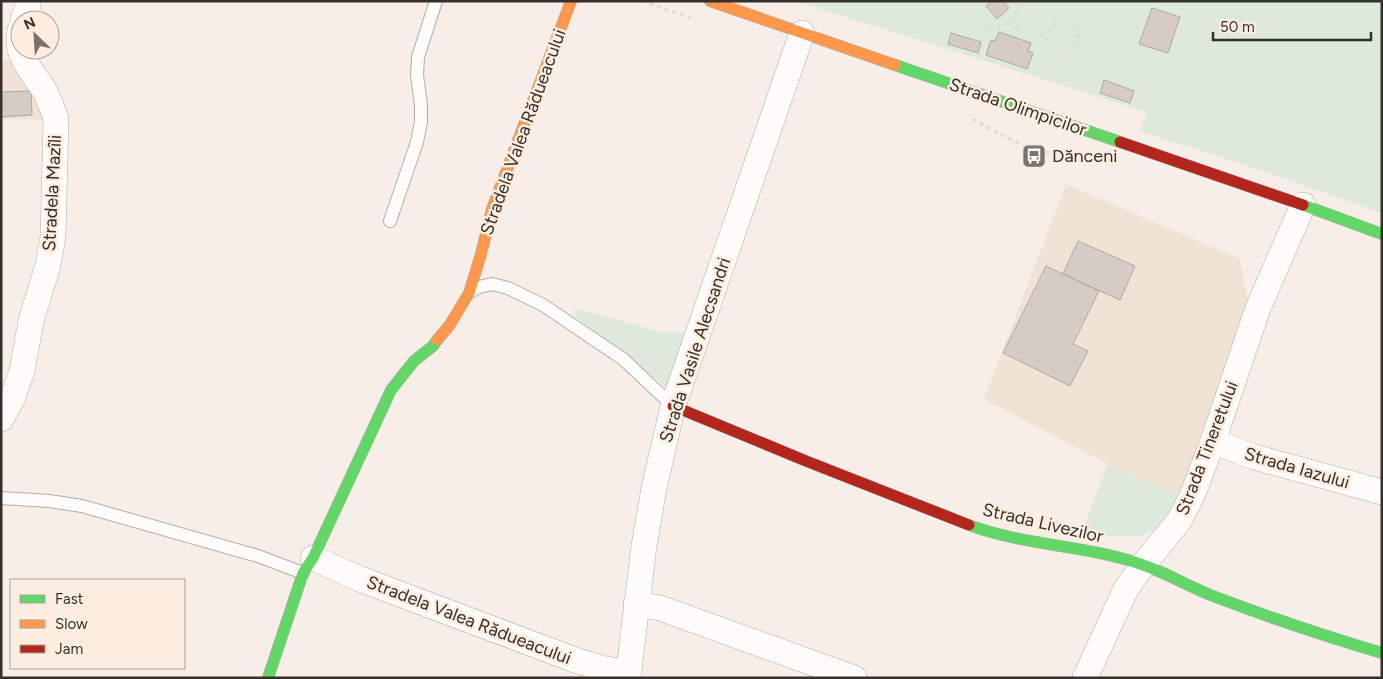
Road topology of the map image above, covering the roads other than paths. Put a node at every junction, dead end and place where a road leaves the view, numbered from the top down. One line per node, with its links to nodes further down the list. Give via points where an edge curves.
1 (436, 1): 7 (lane, via 418,57 421,122 417,142)
2 (571, 1): 9 (street, Stradela Valea Rădueacului, via 492,210)
3 (710, 1): 4 (street, Strada Olimpicilor)
4 (802, 33): 6 (street, Strada Olimpicilor); 10 (street, Strada Vasile Alecsandri)
5 (25, 60): 11 (street, Stradela Mazîli, via 51,102 56,119 53,237 22,370)
6 (1303, 205): 8 (street, Strada Olimpicilor); 12 (street, Strada Tineretului, via 1258,308)
7 (390, 221)
8 (1382, 234)
9 (468, 293): 10 (lane, via 492,284 543,305 623,359); 16 (street, Stradela Valea Rădueacului, via 449,326 391,390)
10 (673, 406): 15 (street, Strada Livezilor, via 983,530); 17 (street, Strada Vasile Alecsandri, via 654,488)
11 (1, 419)
12 (1213, 441): 13 (street, Strada Iazului, via 1254,457); 15 (street, Strada Tineretului, via 1179,521)
13 (1382, 492)
14 (1, 498): 16 (lane, via 82,506 258,556)
15 (1143, 565): 18 (street, Strada Livezilor, via 1211,595 1318,634); 22 (street, Strada Tineretului, via 1126,589)
16 (308, 566): 19 (street, Stradela Valea Rădueacului, via 360,579 575,660); 20 (street, Stradela Valea Rădueacului)
17 (636, 604): 19 (street, Strada Vasile Alecsandri); 21 (street, via 660,608)
18 (1382, 653)
19 (628, 676)
20 (268, 678)
21 (854, 678)
22 (1085, 678)

